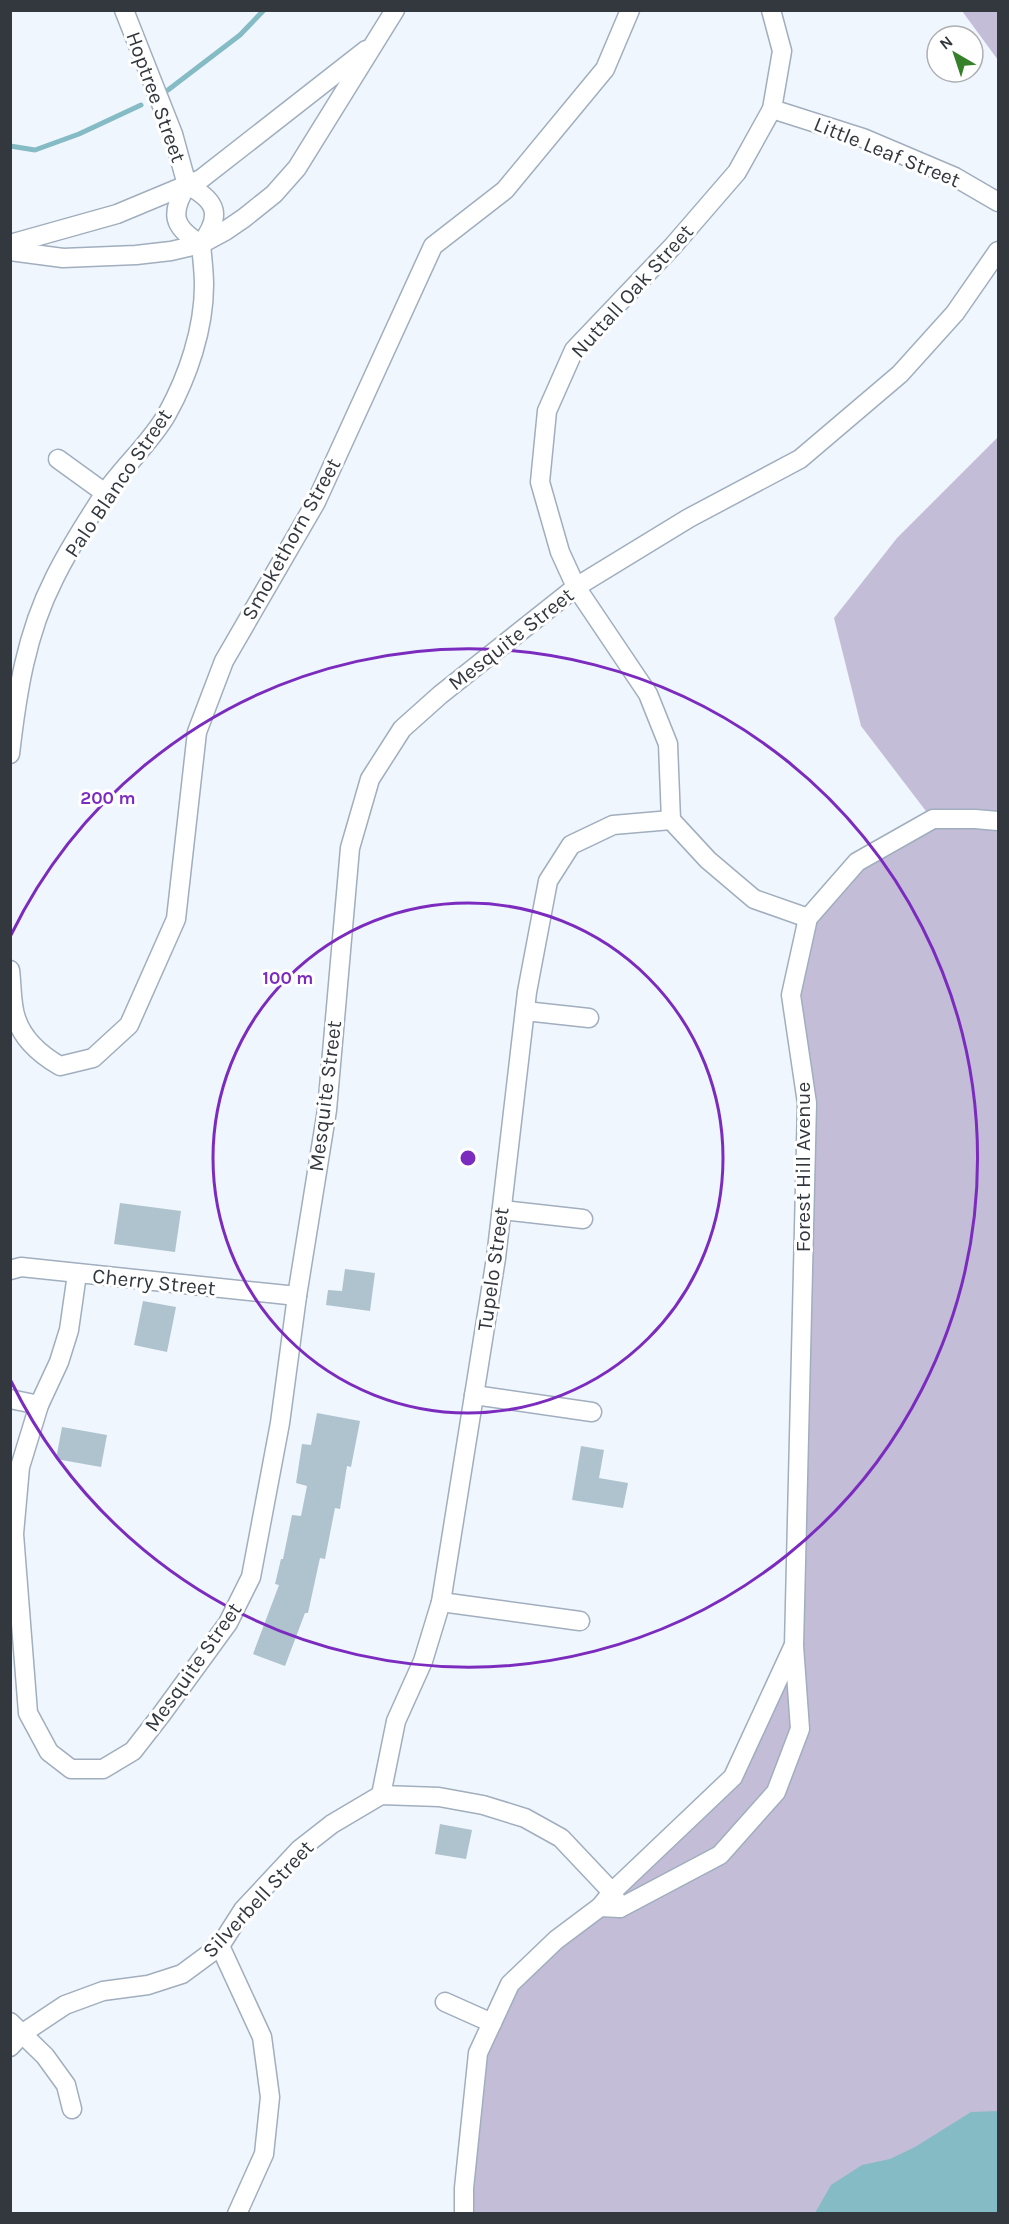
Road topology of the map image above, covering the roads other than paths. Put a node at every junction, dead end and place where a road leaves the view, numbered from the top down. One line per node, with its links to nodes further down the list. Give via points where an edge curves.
1 (124, 10): 7 (street, Hoptree Street, via 172,134)
2 (395, 10): 5 (street)
3 (630, 10): 20 (street, Smokethorn Street, via 605,69 505,190 433,246 316,502 224,661 197,732 176,919 129,1025 93,1058 60,1066 43,1057 28,1041 15,1017)
4 (771, 10): 6 (street, Nuttall Oak Street, via 782,51)
5 (377, 41): 7 (street); 10 (street, via 297,168 274,194 244,218)
6 (772, 109): 8 (street, Little Leaf Street, via 862,138 955,177); 15 (street, Nuttall Oak Street, via 737,172 574,350 547,411 540,482 560,552)
7 (187, 185): 9 (street, via 117,214); 10 (street, via 178,200 177,223 181,231); 10 (street, via 202,192 214,208 211,230)
8 (999, 202)
9 (10, 244)
10 (201, 244): 11 (street, via 111,257 63,258); 14 (street, Palo Blanco Street, via 202,319 188,368 166,416)
11 (10, 251)
12 (999, 252): 15 (street, Mesquite Street, via 955,313 900,374 800,459 689,518)
13 (58, 459): 14 (street)
14 (105, 493): 16 (street, Palo Blanco Street, via 54,578 36,620 25,655)
15 (576, 587): 17 (street, Nuttall Oak Street, via 648,694 668,744); 27 (street, Mesquite Street, via 402,729 370,778 350,848 327,1110)
16 (10, 754)
17 (671, 820): 19 (street, via 708,860 754,899); 21 (street, Tupelo Street, via 613,825 571,845 548,881)
18 (999, 822): 19 (street, Forest Hill Avenue, via 933,819 857,861)
19 (808, 918): 34 (street, Forest Hill Avenue, via 791,995 807,1103)
20 (10, 970)
21 (525, 1011): 22 (street); 23 (street, Tupelo Street)
22 (589, 1018)
23 (502, 1210): 24 (street); 28 (street, Tupelo Street)
24 (583, 1219)
25 (10, 1270): 26 (street, Cherry Street, via 21,1267)
26 (77, 1274): 27 (street, Cherry Street); 30 (street, via 69,1330)
27 (297, 1296): 30 (street, Mesquite Street, via 280,1423 251,1577 228,1623 133,1751 103,1769 71,1769 48,1752 28,1713 14,1534 20,1467)
28 (474, 1395): 31 (street); 32 (street, Tupelo Street)
29 (10, 1399): 30 (street)
30 (39, 1405)
31 (592, 1412)
32 (441, 1602): 33 (street); 35 (street, Tupelo Street, via 423,1660 396,1721)
33 (580, 1621)
34 (794, 1646): 36 (street, Forest Hill Avenue, via 733,1777); 36 (street, Forest Hill Avenue, via 800,1729 776,1792 720,1855)
35 (381, 1795): 36 (street, via 439,1797 525,1818 561,1838); 37 (street, Silverbell Street, via 332,1824 300,1849 243,1910)
36 (616, 1900): 39 (street, Forest Hill Avenue, via 600,1907 556,1940 510,1984)
37 (220, 1946): 40 (street, Silverbell Street, via 182,1974 148,1985 103,1991); 43 (street, via 262,2037 270,2097 264,2154)
38 (445, 2002): 39 (street)
39 (492, 2023): 44 (street, Forest Hill Avenue, via 478,2053)
40 (17, 2028): 41 (street, Silverbell Street); 42 (street, via 66,2085)
41 (10, 2048)
42 (72, 2109)
43 (237, 2214)
44 (464, 2214)

